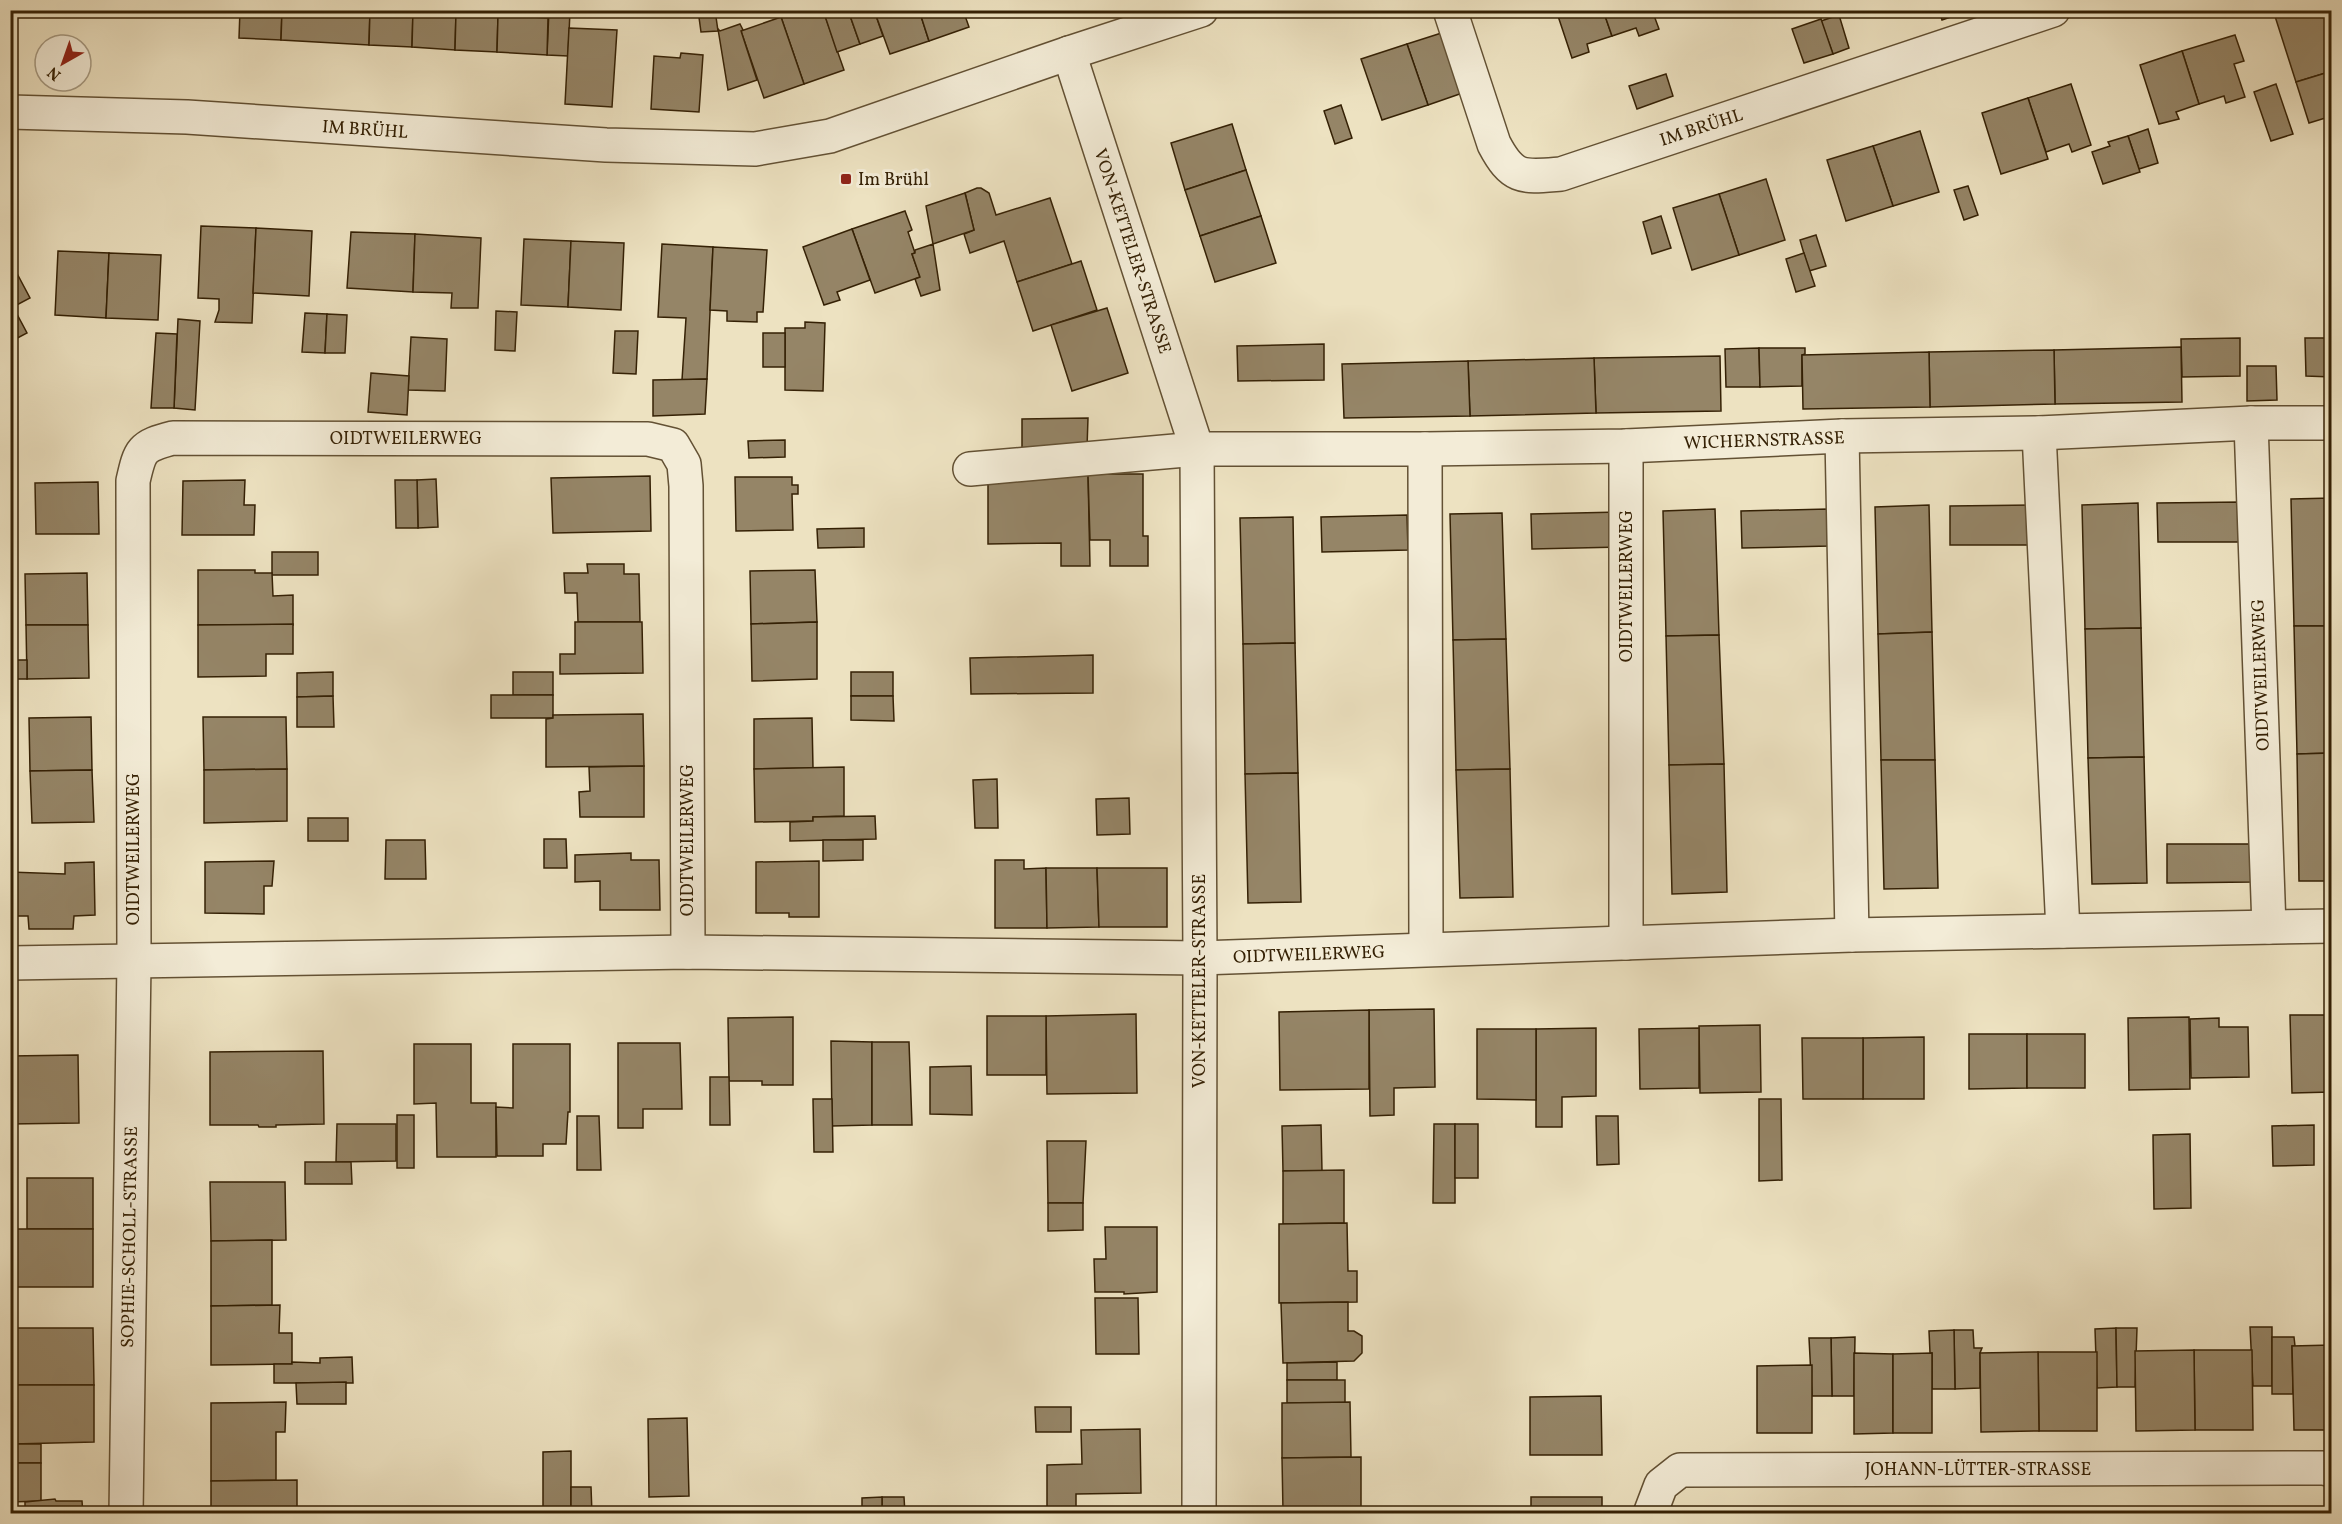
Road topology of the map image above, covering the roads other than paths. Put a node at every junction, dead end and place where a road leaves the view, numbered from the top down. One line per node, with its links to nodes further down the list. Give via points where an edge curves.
1 (1201, 10): 4 (street, IM BRÜHL)
2 (1450, 10): 3 (street, IM BRÜHL, via 1494,144 1504,162 1528,177 1561,174)
3 (2053, 10)
4 (1148, 18): 5 (street, IM BRÜHL)
5 (1069, 53): 6 (street, IM BRÜHL, via 830,136 755,149 606,145 188,117); 12 (street, VON-KETTELER-STRASSE)
6 (10, 112)
7 (2251, 423): 8 (street, WICHERNSTRASSE); 9 (street, WICHERNSTRASSE); 16 (street, OIDTWEILERWEG)
8 (2331, 423)
9 (2039, 433): 10 (street, WICHERNSTRASSE); 17 (street)
10 (1842, 436): 11 (street, WICHERNSTRASSE); 18 (street)
11 (1626, 446): 13 (street, WICHERNSTRASSE); 19 (street, OIDTWEILERWEG)
12 (1197, 449): 13 (street, WICHERNSTRASSE); 14 (street); 22 (street, VON-KETTELER-STRASSE)
13 (1425, 449): 20 (street)
14 (970, 470)
15 (2331, 926): 16 (street, OIDTWEILERWEG)
16 (2269, 927): 17 (street, OIDTWEILERWEG)
17 (2063, 931): 18 (street, OIDTWEILERWEG)
18 (1852, 935): 19 (street, OIDTWEILERWEG)
19 (1626, 943): 20 (street, OIDTWEILERWEG)
20 (1426, 949): 22 (street, OIDTWEILERWEG)
21 (688, 952): 22 (street, OIDTWEILERWEG); 23 (street, OIDTWEILERWEG); 23 (street, OIDTWEILERWEG, via 686,486 684,464 674,446 648,439 173,438 154,443 139,455 133,481)
22 (1200, 958): 27 (street, VON-KETTELER-STRASSE)
23 (134, 961): 24 (street, OIDTWEILERWEG); 26 (street, SOPHIE-SCHOLL-STRASSE)
24 (10, 963)
25 (2331, 1470): 28 (street, JOHANN-LÜTTER-STRASSE, via 1680,1470 1661,1485)
26 (126, 1514)
27 (1199, 1514)
28 (1650, 1514)

